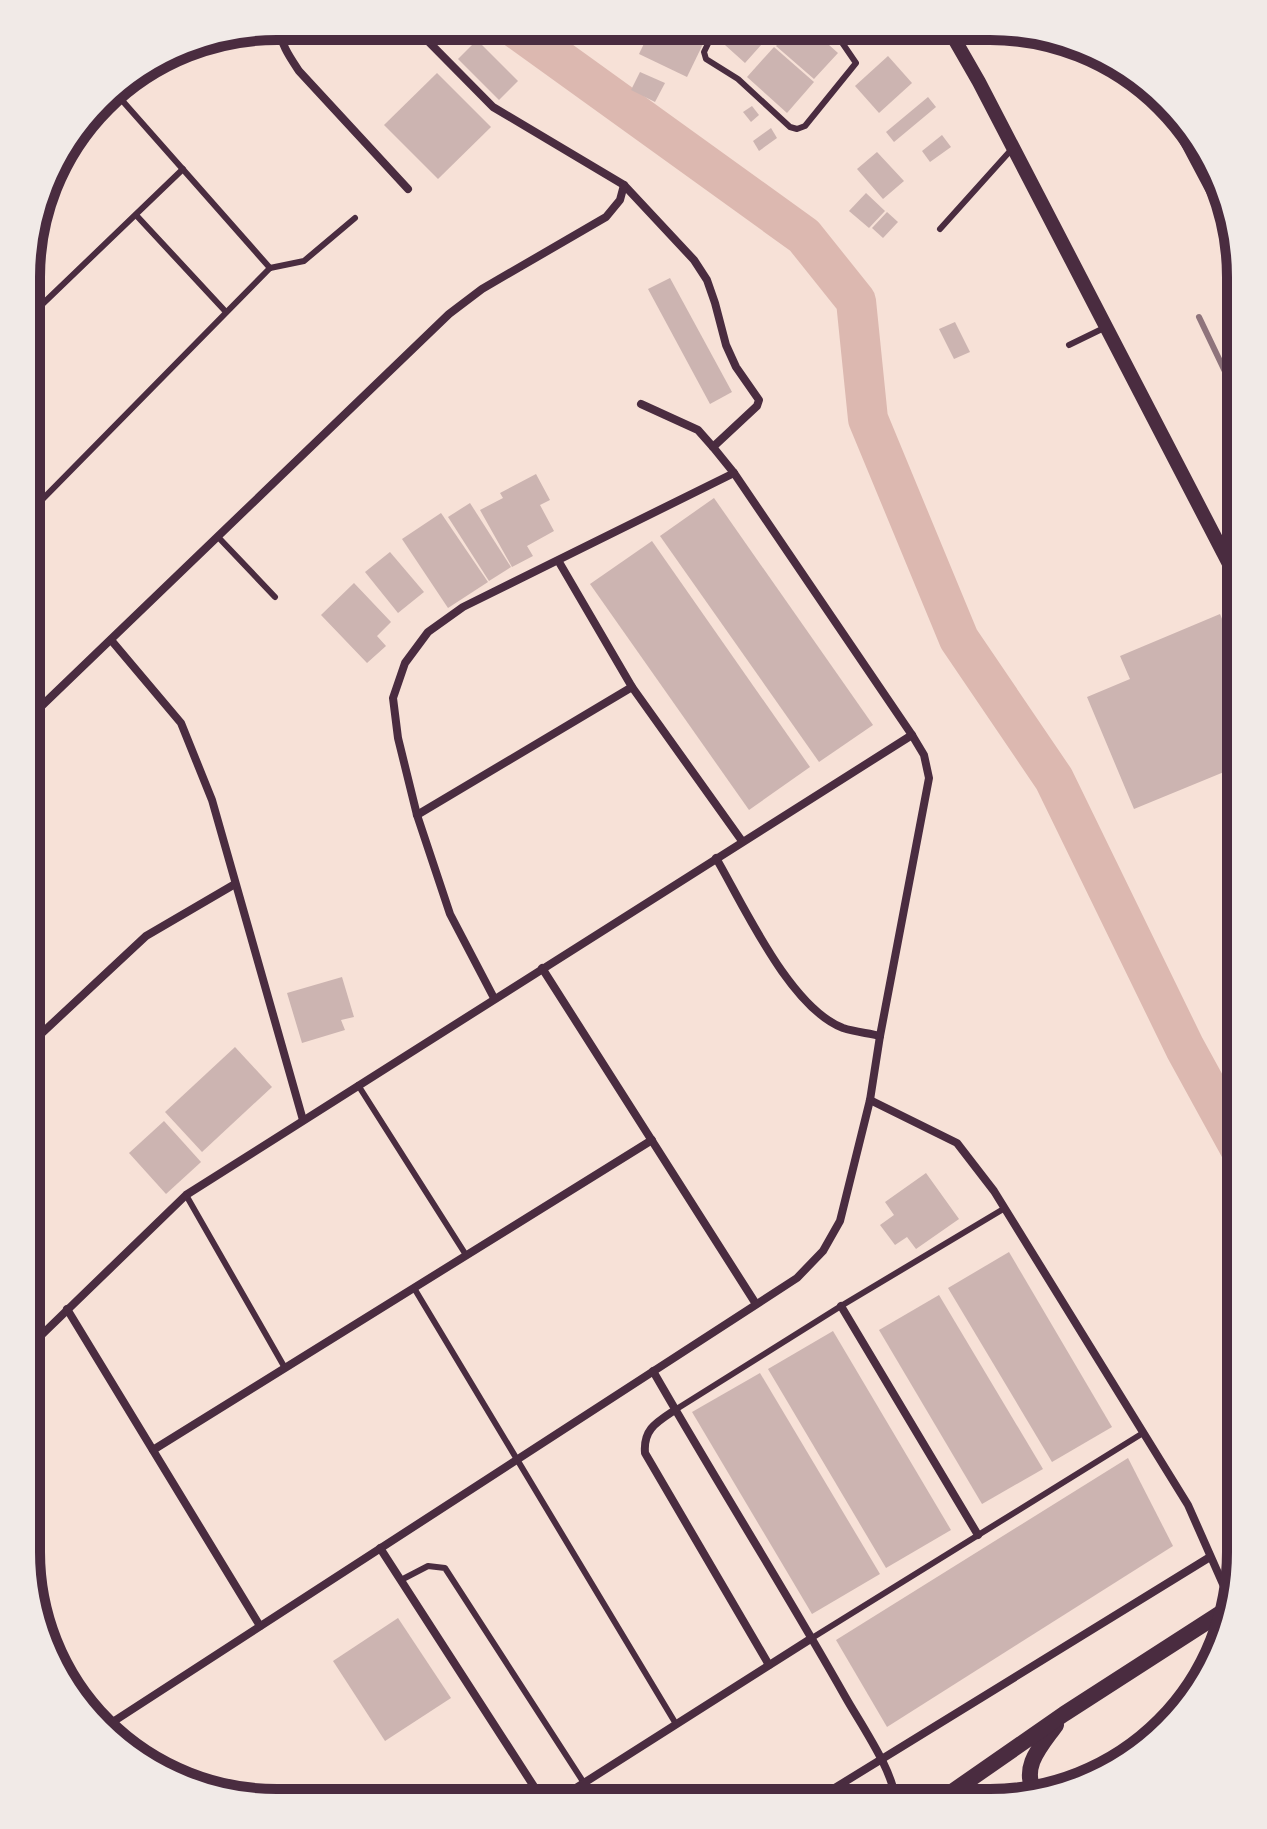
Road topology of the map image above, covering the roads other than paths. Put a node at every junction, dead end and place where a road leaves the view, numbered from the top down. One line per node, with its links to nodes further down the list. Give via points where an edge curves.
1 (280, 40): 11 (street, via 299,71)
2 (427, 40): 10 (street, via 493,107)
3 (710, 40): 4 (lane, via 706,59 797,129 856,63)
4 (840, 40)
5 (955, 40): 8 (street)
6 (121, 99): 9 (lane)
7 (1180, 137): 12 (lane)
8 (1014, 147): 15 (lane); 19 (street)
9 (183, 169): 13 (lane); 16 (lane)
10 (624, 185): 22 (street, via 707,280 726,345 757,394 757,406); 25 (street, via 606,217 449,314)
11 (408, 189)
12 (1214, 201)
13 (136, 215): 17 (lane); 18 (lane)
14 (355, 218): 16 (lane, via 304,261)
15 (940, 229)
16 (270, 268): 18 (lane)
17 (40, 307)
18 (226, 312): 24 (lane)
19 (1107, 326): 20 (lane); 26 (street)
20 (1069, 345)
21 (641, 404): 22 (street, via 698,430)
22 (713, 447): 23 (street)
23 (734, 473): 27 (street); 32 (street)
24 (40, 502)
25 (219, 538): 28 (lane); 29 (street)
26 (1227, 559)
27 (559, 562): 30 (street); 33 (street, via 463,607 428,632 405,663 393,698)
28 (275, 597)
29 (111, 640): 31 (street); 36 (street, via 181,723 212,800)
30 (632, 687): 33 (street); 34 (street)
31 (40, 708)
32 (912, 735): 34 (street); 40 (street, via 929,778)
33 (417, 815): 38 (street, via 450,914)
34 (742, 841): 35 (street)
35 (716, 858): 37 (street); 40 (street, via 789,983 814,1010 843,1028)
36 (235, 884): 39 (street, via 146,936); 43 (street)
37 (542, 968): 38 (street); 44 (street)
38 (494, 998): 41 (street)
39 (40, 1035)
40 (880, 1036): 42 (street)
41 (358, 1085): 43 (street); 47 (lane)
42 (870, 1100): 46 (street, via 957,1143); 49 (street, via 840,1221 823,1251 797,1278)
43 (303, 1120): 45 (street)
44 (652, 1140): 47 (street); 49 (street)
45 (186, 1195): 51 (street); 53 (lane)
46 (1005, 1208): 50 (lane); 56 (street)
47 (466, 1255): 48 (street)
48 (414, 1288): 53 (street); 58 (lane)
49 (756, 1304): 54 (street)
50 (841, 1306): 55 (lane); 59 (street)
51 (67, 1309): 52 (street); 57 (street)
52 (40, 1336)
53 (285, 1368): 57 (street)
54 (653, 1371): 55 (street); 58 (street)
55 (675, 1410): 66 (street); 67 (street, via 649,1428 645,1453)
56 (1143, 1433): 59 (lane); 61 (street, via 1188,1505)
57 (153, 1450): 65 (street)
58 (516, 1460): 60 (street); 70 (lane)
59 (978, 1535): 66 (lane)
60 (380, 1548): 62 (street); 65 (street)
61 (1210, 1557): 63 (street); 71 (street)
62 (401, 1580): 72 (lane, via 428,1566 445,1568); 74 (street)
63 (1224, 1586)
64 (1217, 1615): 68 (main road)
65 (260, 1626): 69 (street)
66 (812, 1638): 67 (street); 71 (street)
67 (769, 1665): 70 (street)
68 (1064, 1714): 73 (main road, via 1030,1765); 78 (main road)
69 (113, 1722)
70 (676, 1724): 72 (street)
71 (881, 1759): 76 (street); 77 (street)
72 (584, 1783): 75 (street)
73 (1032, 1785)
74 (536, 1789)
75 (575, 1789)
76 (833, 1789)
77 (894, 1789)
78 (958, 1789)

